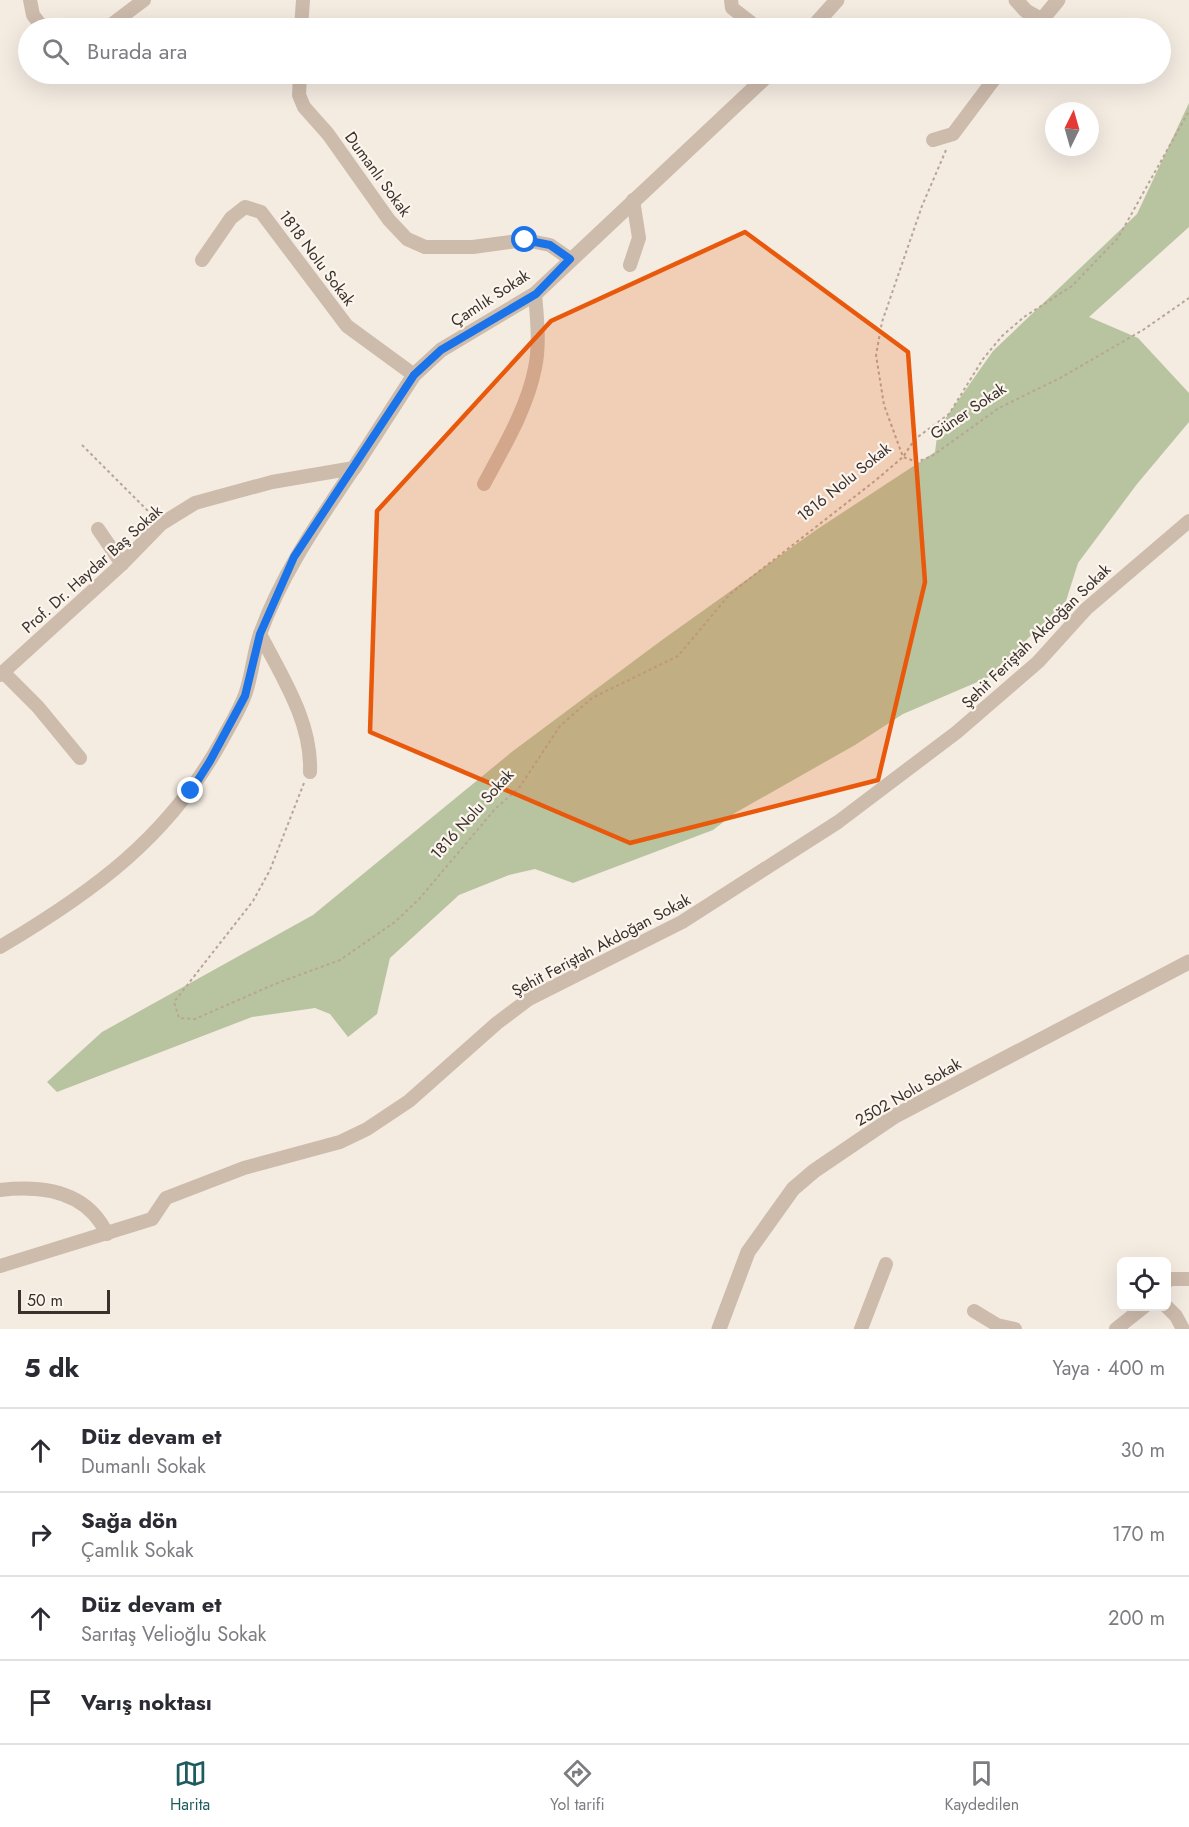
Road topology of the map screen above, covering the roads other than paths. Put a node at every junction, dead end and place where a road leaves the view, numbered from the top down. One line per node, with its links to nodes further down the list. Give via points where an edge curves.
1 (30, 0): 8 (street)
2 (144, 0): 9 (street)
3 (303, 0): 10 (street)
4 (731, 0): 11 (street, via 732,8)
5 (837, 0): 12 (street)
6 (1016, 0): 13 (street)
7 (1058, 0): 14 (street)
8 (35, 18)
9 (120, 18)
10 (302, 18)
11 (745, 18)
12 (821, 18)
13 (1033, 18)
14 (1044, 18)
15 (300, 84): 20 (street, Dumanlı Sokak, via 304,107 407,239 425,247 473,247 525,240 550,245)
16 (758, 84): 19 (street, Çamlık Sokak)
17 (990, 84): 18 (street, via 953,134)
18 (933, 141)
19 (633, 200): 20 (street, Çamlık Sokak); 22 (street, via 639,238)
20 (570, 259): 23 (street, Çamlık Sokak)
21 (202, 260): 24 (street, 1818 Nolu Sokak, via 231,218 245,207 261,212 347,326)
22 (630, 265)
23 (536, 294): 24 (street, Çamlık Sokak, via 441,350); 26 (street, via 535,369 511,433)
24 (414, 375): 25 (street, Çamlık Sokak)
25 (354, 468): 29 (street, Prof. Dr. Haydar Baş Sokak, via 272,482 195,503 161,524); 30 (street, via 294,557)
26 (484, 484)
27 (1189, 521): 37 (street, Şehit Feriştah Akdoğan Sokak, via 1086,609 1038,662 957,732 838,822 682,922 529,999 496,1023 409,1101 367,1129 340,1142 202,1183 166,1198 152,1219)
28 (98, 529): 29 (street)
29 (122, 564): 31 (street, Prof. Dr. Haydar Baş Sokak)
30 (260, 634): 33 (street, via 296,703 311,755); 34 (street, via 238,710 191,791 160,829 87,892)
31 (2, 674): 32 (street, via 38,707)
32 (80, 758)
33 (310, 772)
34 (0, 947)
35 (1189, 962): 45 (street, 2502 Nolu Sokak, via 895,1116 813,1172 793,1189 748,1251)
36 (0, 1190): 37 (street, via 36,1187 62,1192 101,1220)
37 (107, 1234): 39 (street, Şehit Feriştah Akdoğan Sokak)
38 (886, 1264): 46 (street)
39 (0, 1266)
40 (1171, 1279): 41 (street)
41 (1189, 1279)
42 (974, 1311): 47 (street, via 997,1325)
43 (1139, 1311): 48 (street)
44 (1171, 1311): 49 (street)
45 (719, 1329)
46 (861, 1329)
47 (1015, 1329)
48 (1116, 1329)
49 (1183, 1329)

